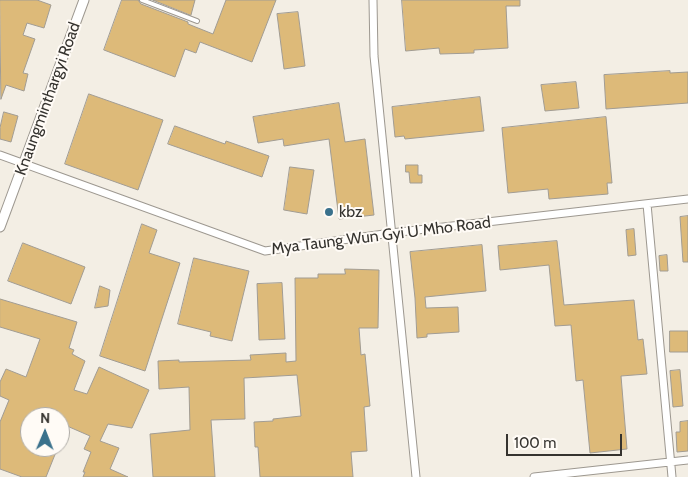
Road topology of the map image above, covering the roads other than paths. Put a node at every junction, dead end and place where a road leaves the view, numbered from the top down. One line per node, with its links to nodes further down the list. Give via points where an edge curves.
1 (84, 0): 6 (street, Knaungminthargyi Road)
2 (142, 0): 4 (lane)
3 (373, 0): 10 (street, via 374,56)
4 (197, 21)
5 (0, 155): 6 (street, Mya Taung Wun Gyi U Mho Road)
6 (24, 163): 9 (street, Knaungminthargyi Road); 10 (street, Mya Taung Wun Gyi U Mho Road, via 265,252)
7 (688, 199): 8 (street, Mya Taung Wun Gyi U Mho Road)
8 (647, 204): 10 (street, Mya Taung Wun Gyi U Mho Road); 12 (street)
9 (0, 227)
10 (392, 233): 13 (street)
11 (688, 460): 12 (street)
12 (671, 462): 14 (street); 15 (street)
13 (416, 477)
14 (534, 477)
15 (672, 477)

